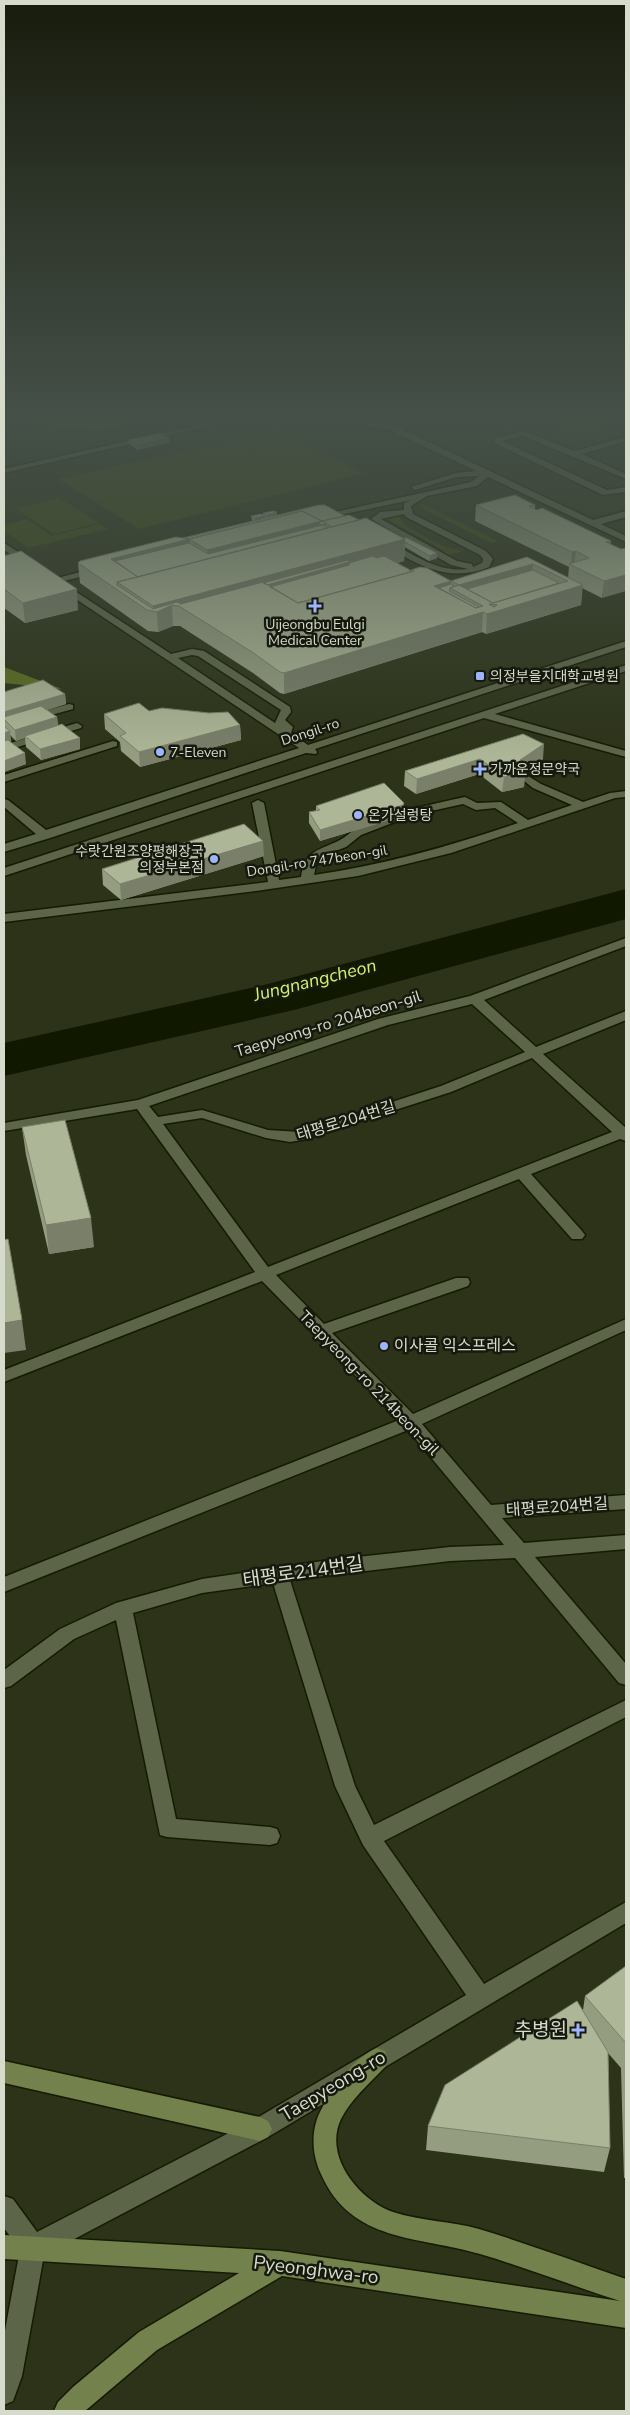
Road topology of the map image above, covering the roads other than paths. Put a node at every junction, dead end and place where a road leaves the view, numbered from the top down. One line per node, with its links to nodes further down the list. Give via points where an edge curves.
1 (399, 533): 8 (street, via 455,564)
2 (444, 533): 8 (street, via 488,558)
3 (613, 533): 4 (street)
4 (626, 539)
5 (381, 541): 8 (street, via 438,570 460,572)
6 (4, 546): 9 (street)
7 (113, 566): 9 (street)
8 (483, 566)
9 (47, 575): 11 (street)
10 (626, 644): 20 (street, Dongil-ro)
11 (169, 657): 17 (street); 17 (street, via 201,653 286,709 280,721 288,727)
12 (626, 668): 14 (street)
13 (69, 707): 15 (street)
14 (482, 714): 21 (street); 22 (street)
15 (4, 725)
16 (77, 726): 19 (street)
17 (285, 734): 20 (street)
18 (113, 744): 24 (street)
19 (4, 748)
20 (307, 749): 22 (street); 30 (street, Dongil-ro)
21 (626, 754)
22 (331, 765): 32 (street)
23 (524, 777): 28 (street)
24 (4, 779)
25 (626, 794): 28 (street, Dongil-ro 747beon-gil)
26 (4, 802): 30 (street)
27 (258, 803): 34 (street)
28 (584, 806): 29 (street, Dongil-ro 747beon-gil)
29 (526, 824): 33 (street, Dongil-ro 747beon-gil, via 447,851 358,872); 33 (street, via 497,804 477,807 465,800 410,812 322,851 311,859)
30 (46, 836): 31 (street, Dongil-ro)
31 (4, 848)
32 (4, 872)
33 (307, 880): 34 (street, Dongil-ro 747beon-gil)
34 (274, 884): 35 (street, Dongil-ro 747beon-gil)
35 (4, 918)
36 (626, 942): 37 (street, Taepyeong-ro 204beon-gil)
37 (475, 999): 39 (street); 40 (street, Taepyeong-ro 204beon-gil, via 383,1022)
38 (626, 1015): 39 (street, 태평로204번길)
39 (532, 1054): 41 (street, 태평로204번길, via 446,1089 287,1139 207,1114); 43 (street)
40 (141, 1104): 41 (street, Taepyeong-ro 214beon-gil); 42 (street, Taepyeong-ro 204beon-gil)
41 (154, 1122): 46 (street, Taepyeong-ro 214beon-gil)
42 (4, 1127)
43 (625, 1134): 44 (street)
44 (522, 1173): 45 (street); 46 (street)
45 (577, 1235)
46 (265, 1274): 49 (street, Taepyeong-ro 214beon-gil); 50 (street)
47 (462, 1282): 49 (street)
48 (626, 1324): 51 (street)
49 (320, 1331): 51 (street, Taepyeong-ro 214beon-gil)
50 (4, 1376)
51 (411, 1422): 53 (street, Taepyeong-ro 214beon-gil); 57 (street)
52 (626, 1502): 53 (street, 태평로204번길)
53 (487, 1512): 55 (street, Taepyeong-ro 214beon-gil)
54 (626, 1542): 55 (street, 태평로214번길)
55 (518, 1551): 56 (street, 태평로214번길, via 450,1554 329,1567); 59 (street, Taepyeong-ro 214beon-gil)
56 (280, 1576): 58 (street, 태평로214번길, via 202,1586); 63 (street, via 345,1786)
57 (4, 1585)
58 (123, 1608): 60 (street, 태평로214번길, via 67,1634); 62 (street, via 167,1828)
59 (626, 1676)
60 (4, 1680)
61 (626, 1708): 63 (street)
62 (270, 1836)
63 (370, 1838): 65 (street)
64 (626, 1912): 65 (street, Taepyeong-ro)
65 (480, 1998): 66 (street, Taepyeong-ro)
66 (377, 2059): 68 (street, Taepyeong-ro); 73 (main road, via 340,2101 328,2121 325,2144 330,2167 338,2185 351,2200 386,2222 456,2235)
67 (4, 2072): 68 (main road)
68 (260, 2129): 71 (street, Taepyeong-ro)
69 (4, 2208): 71 (street)
70 (4, 2247): 71 (main road, Pyeonghwa-ro)
71 (33, 2247): 72 (main road, Pyeonghwa-ro); 75 (street)
72 (280, 2263): 74 (main road, Pyeonghwa-ro); 76 (main road, via 148,2341)
73 (626, 2291)
74 (626, 2315)
75 (4, 2392)
76 (67, 2411)

